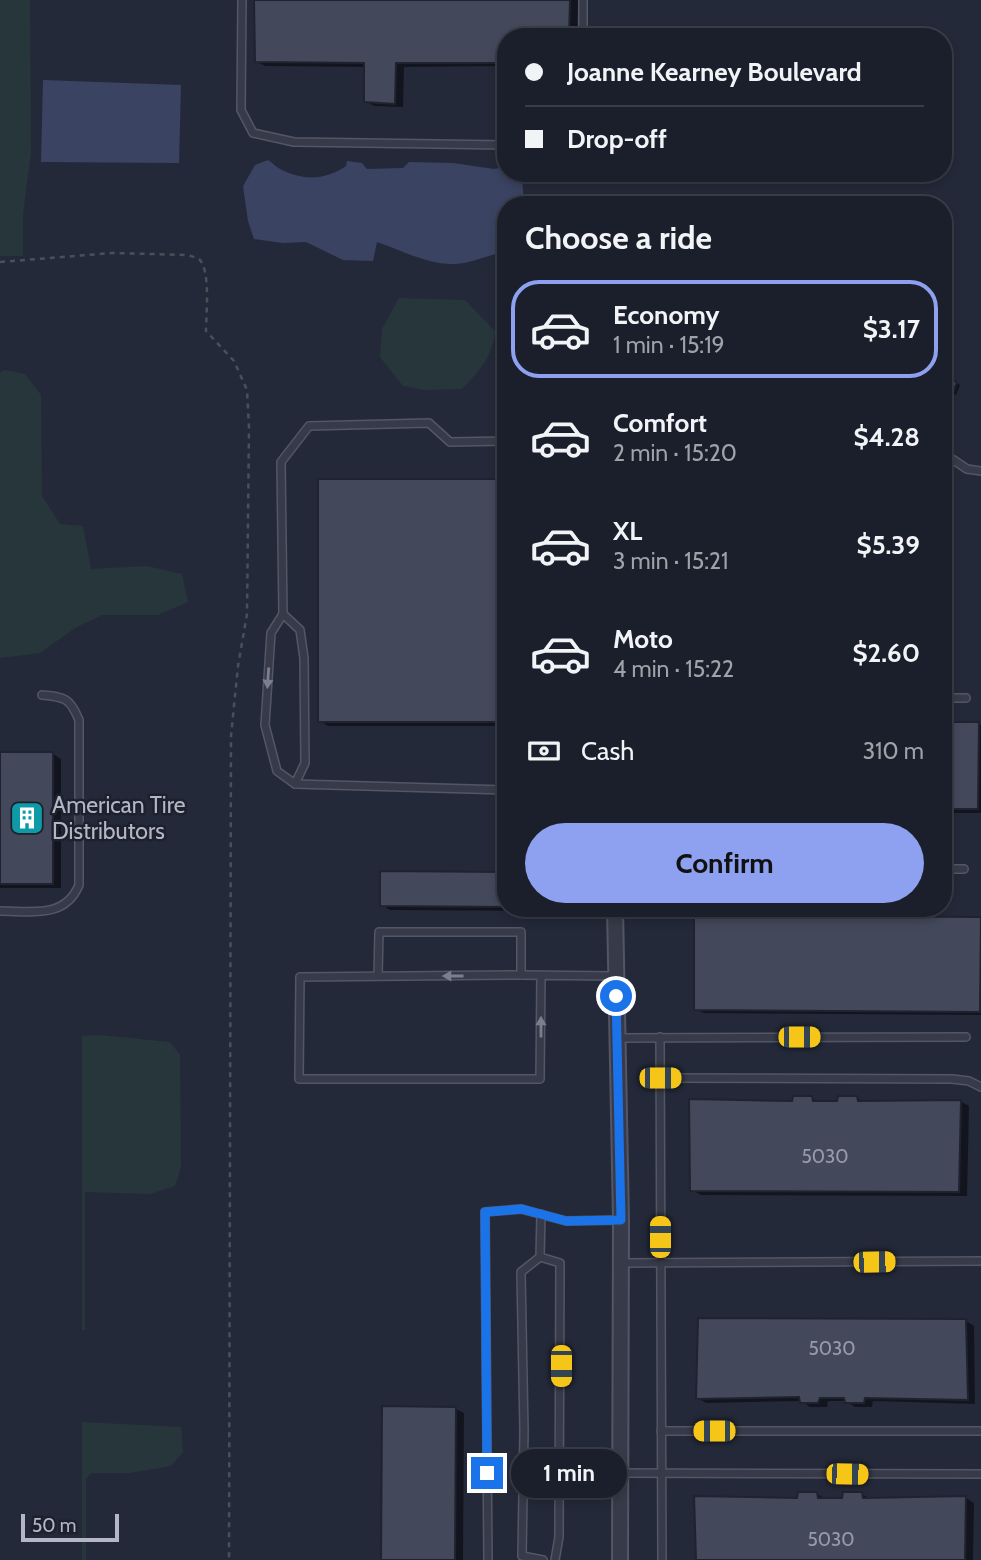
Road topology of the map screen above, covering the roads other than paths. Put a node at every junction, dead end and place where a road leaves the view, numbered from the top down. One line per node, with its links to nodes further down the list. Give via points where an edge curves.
1 (242, 0): 4 (lane, via 242,110 253,133 294,142)
2 (583, 0): 3 (lane)
3 (583, 28)
4 (497, 145)
5 (497, 441): 8 (lane, via 450,443 429,423 309,426 281,461)
6 (952, 459): 7 (lane, via 967,469)
7 (981, 471)
8 (283, 614): 12 (lane, via 299,630 304,658 305,763); 12 (lane, one-way to 12, via 271,633 265,725 277,771)
9 (42, 695): 16 (lane, via 62,696 74,705 79,720 79,885 61,908)
10 (952, 698): 11 (lane)
11 (966, 698)
12 (295, 783): 13 (lane)
13 (497, 790)
14 (952, 869): 15 (lane)
15 (964, 869)
16 (0, 911)
17 (615, 917): 21 (street)
18 (521, 975): 19 (lane); 20 (lane, one-way to 20); 20 (lane, via 521,932 379,932)
19 (541, 975): 20 (lane, one-way to 19, via 300,977 299,1079 540,1079); 21 (lane)
20 (378, 976)
21 (615, 976): 24 (street)
22 (660, 1037): 23 (lane); 24 (lane); 25 (lane)
23 (966, 1037)
24 (617, 1038): 28 (street)
25 (660, 1078): 26 (lane, via 952,1079); 32 (lane)
26 (981, 1087)
27 (541, 1214): 28 (lane, via 566,1221); 29 (lane); 38 (lane, via 522,1209 485,1212)
28 (621, 1220): 31 (street)
29 (540, 1257): 39 (lane, via 521,1272 522,1556); 40 (lane, via 560,1263 559,1537)
30 (981, 1261): 32 (lane)
31 (620, 1263): 32 (lane); 35 (street)
32 (660, 1264): 33 (lane)
33 (661, 1431): 34 (lane); 36 (lane)
34 (981, 1431)
35 (620, 1473): 36 (lane); 41 (street)
36 (661, 1473): 37 (lane); 42 (lane)
37 (981, 1474)
38 (488, 1560)
39 (543, 1560)
40 (555, 1560)
41 (620, 1560)
42 (662, 1560)

